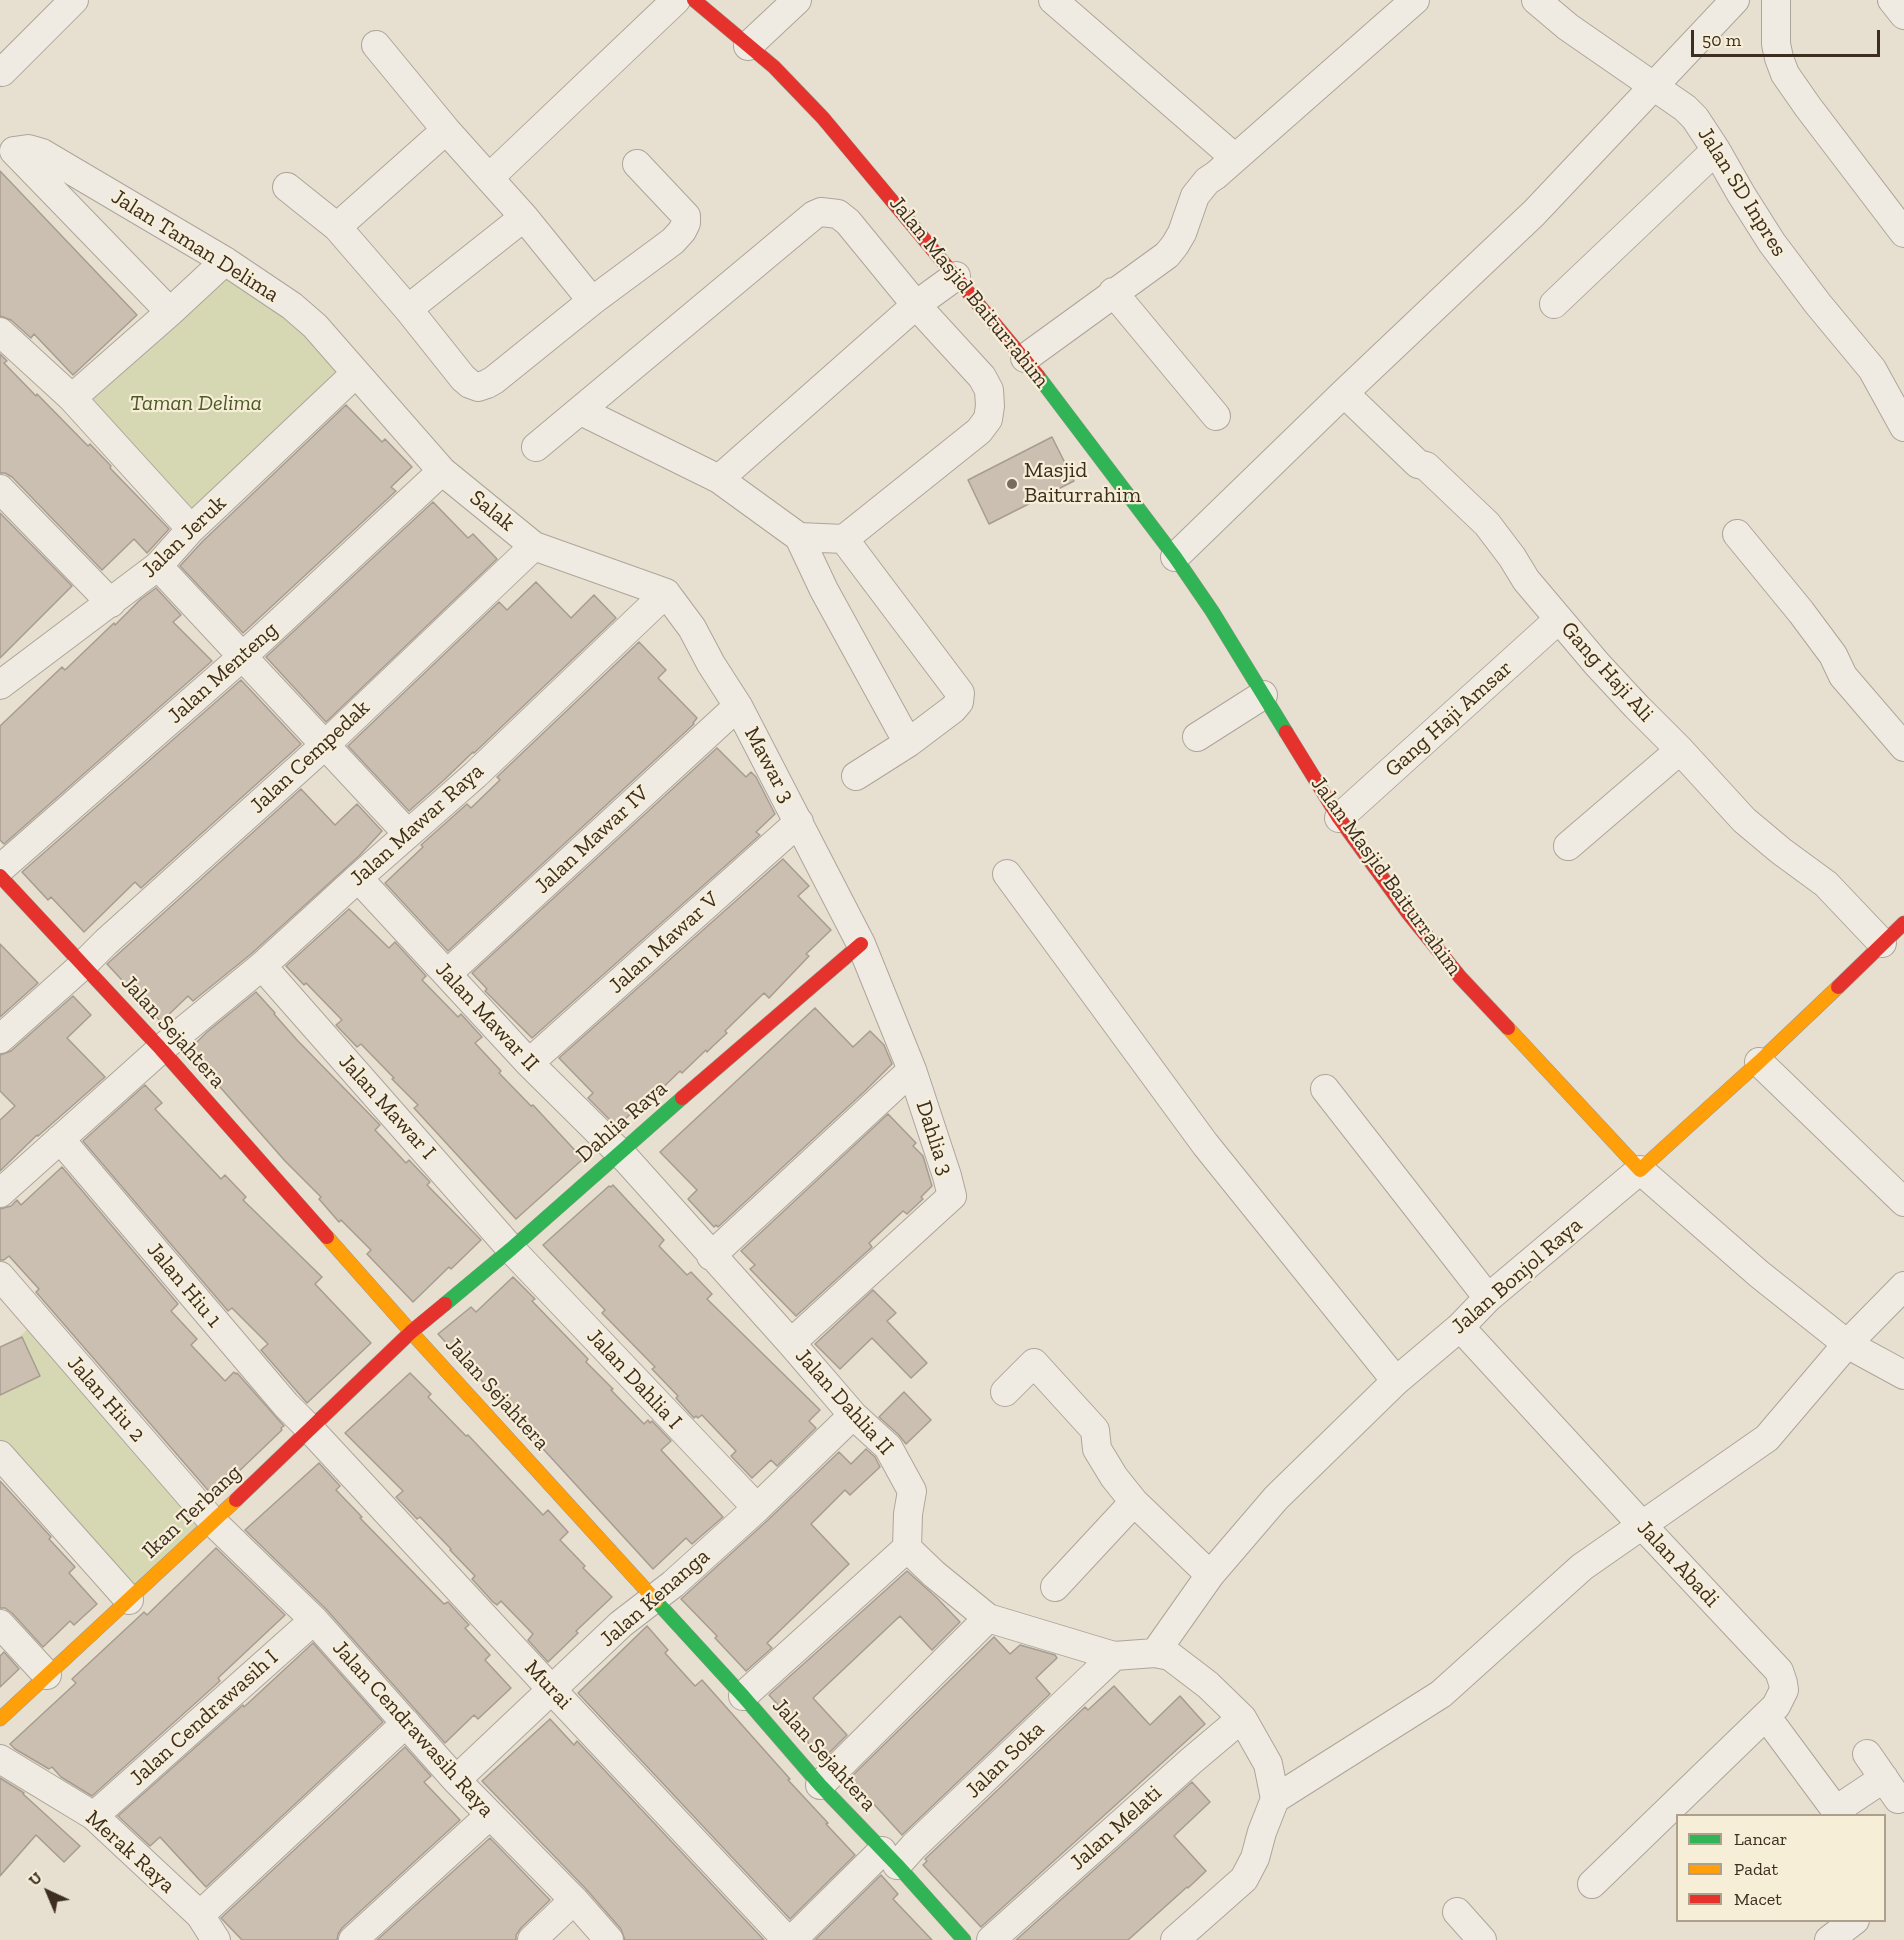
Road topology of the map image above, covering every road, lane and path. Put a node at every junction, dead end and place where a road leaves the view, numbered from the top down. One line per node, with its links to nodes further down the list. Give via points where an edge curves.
1 (74, 0): 14 (street)
2 (676, 0): 21 (street)
3 (694, 0): 13 (street, Jalan Masjid Baiturrahim)
4 (797, 0): 13 (street)
5 (1053, 0): 19 (street)
6 (1415, 0): 19 (street)
7 (1536, 0): 15 (street, Jalan SD Inpres)
8 (1734, 0): 15 (street)
9 (1776, 0): 25 (street, via 1776,44 1785,74)
10 (1892, 0): 11 (street)
11 (1904, 15)
12 (376, 45): 16 (street)
13 (748, 46): 27 (street, Jalan Masjid Baiturrahim, via 824,118)
14 (2, 72)
15 (1651, 86): 17 (street, Jalan SD Inpres, via 1685,108); 37 (street, via 1534,213)
16 (446, 130): 21 (street); 24 (street)
17 (1716, 150): 30 (street); 41 (street, Jalan SD Inpres, via 1779,253 1872,369)
18 (7, 157): 26 (street, Jalan Taman Delima, via 28,149 42,153); 33 (street)
19 (1235, 158): 28 (street, via 1199,190 1172,250)
20 (637, 165): 29 (street, via 686,216 686,223 673,241)
21 (489, 178): 23 (street)
22 (287, 187): 24 (street)
23 (524, 217): 29 (street); 32 (street)
24 (337, 227): 32 (street)
25 (1904, 233)
26 (225, 261): 33 (street); 36 (street, Jalan Taman Delima, via 292,306 315,326)
27 (956, 276): 31 (street); 35 (street, Jalan Masjid Baiturrahim)
28 (1113, 292): 35 (street); 40 (street)
29 (592, 301): 32 (street, via 494,380 478,387 463,378)
30 (1554, 303)
31 (916, 305): 39 (street, via 844,218 835,213 818,213); 44 (street); 49 (street, via 987,383 988,419 979,431)
32 (408, 309)
33 (170, 312): 38 (street)
34 (0, 332): 38 (street)
35 (1025, 358): 51 (street, Jalan Masjid Baiturrahim)
36 (356, 374): 43 (street, Salak); 46 (street, Jalan Jeruk)
37 (1344, 393): 51 (street); 55 (street, Gang Haji Ali, via 1487,524)
38 (72, 398): 46 (street)
39 (580, 411): 42 (street); 44 (street)
40 (1216, 416)
41 (1904, 427)
42 (536, 447)
43 (442, 471): 50 (street, Salak); 56 (street, Jalan Menteng)
44 (719, 479): 48 (street)
45 (0, 489): 54 (street)
46 (191, 530): 52 (street, Jalan Jeruk)
47 (1737, 534): 63 (street, via 1801,612 1833,655 1843,676)
48 (799, 537): 49 (street); 61 (street)
49 (844, 538): 61 (street, via 960,693 953,709)
50 (534, 546): 53 (street, Salak); 62 (street, Jalan Cempedak)
51 (1175, 557): 58 (street, Jalan Masjid Baiturrahim, via 1207,616)
52 (158, 566): 54 (street, Jalan Jeruk); 56 (street)
53 (666, 592): 59 (street, Mawar 3); 68 (street, Jalan Mawar Raya)
54 (111, 603): 57 (street, Jalan Jeruk)
55 (1559, 619): 64 (street, Gang Haji Ali); 66 (street, Gang Haji Amsar)
56 (242, 657): 62 (street); 70 (street, Jalan Menteng)
57 (0, 686)
58 (1263, 695): 60 (street); 66 (street, Jalan Masjid Baiturrahim)
59 (738, 706): 67 (street, Mawar 3); 79 (street, Jalan Mawar IV)
60 (1197, 736)
61 (908, 742): 65 (street)
62 (325, 745): 68 (street); 77 (street, Jalan Cempedak)
63 (1904, 747)
64 (1680, 750): 69 (street); 75 (street, Gang Haji Ali, via 1744,820 1826,884)
65 (855, 777)
66 (1339, 819): 88 (street, Jalan Masjid Baiturrahim, via 1460,977)
67 (798, 822): 76 (street, Mawar 3); 83 (street, Jalan Mawar V)
68 (408, 834): 73 (street, Jalan Mawar Raya)
69 (1568, 846)
70 (0, 869)
71 (1007, 874): 101 (street, via 1205,1144)
72 (0, 876): 77 (street, Jalan Sejahtera)
73 (357, 878): 78 (street, Jalan Mawar Raya); 79 (street, Jalan Mawar II)
74 (1904, 922): 75 (street, Jalan Bonjol Raya)
75 (1882, 943): 82 (street, Jalan Bonjol Raya)
76 (861, 944): 84 (street, Dahlia 3); 87 (street, Dahlia Raya)
77 (83, 965): 80 (street, Jalan Cempedak); 81 (street, Jalan Sejahtera)
78 (262, 966): 81 (street, Jalan Mawar Raya); 91 (street, Jalan Mawar I)
79 (447, 974): 83 (street, Jalan Mawar II)
80 (0, 1039)
81 (161, 1049): 86 (street, Jalan Mawar Raya); 97 (street, Jalan Sejahtera)
82 (1759, 1062): 88 (street, Jalan Bonjol Raya); 90 (street)
83 (529, 1063): 87 (street, Jalan Mawar II)
84 (912, 1070): 92 (street); 98 (street, Dahlia 3, via 952,1196)
85 (1324, 1089): 95 (street)
86 (60, 1139): 89 (street, Jalan Mawar Raya); 104 (street, Jalan Hiu 1, via 286,1406)
87 (618, 1153): 91 (street, Dahlia Raya); 92 (street, Jalan Dahlia II)
88 (1640, 1170): 95 (street, Jalan Bonjol Raya); 99 (street, via 1759,1274)
89 (0, 1193)
90 (1904, 1202)
91 (512, 1249): 97 (street, Dahlia Raya); 107 (street, Jalan Dahlia I)
92 (711, 1256): 98 (street, Jalan Dahlia II)
93 (0, 1276): 108 (street, Jalan Hiu 2)
94 (1904, 1286): 99 (street)
95 (1488, 1298): 96 (street, Jalan Bonjol Raya)
96 (1460, 1327): 101 (street, Jalan Bonjol Raya); 109 (street, Jalan Abadi)
97 (411, 1332): 104 (street, Ikan Terbang); 113 (street, Jalan Sejahtera)
98 (791, 1343): 103 (street, Jalan Dahlia II)
99 (1847, 1344): 100 (street); 109 (street, via 1767,1438)
100 (1904, 1376)
101 (1396, 1381): 111 (street, Jalan Bonjol Raya, via 1276,1498)
102 (1005, 1392): 106 (street, via 1034,1363 1095,1430 1097,1449)
103 (853, 1415): 107 (street, Jalan Kenanga); 110 (street, Jalan Dahlia II, via 888,1447 912,1491)
104 (310, 1429): 108 (street, Ikan Terbang); 121 (street, Murai)
105 (0, 1455): 114 (street)
106 (1134, 1502): 111 (street); 112 (street)
107 (757, 1508): 113 (street, Jalan Kenanga)
108 (213, 1522): 114 (street, Ikan Terbang); 116 (street, Jalan Cendrawasih Raya)
109 (1641, 1524): 123 (street, Jalan Abadi, via 1779,1671 1784,1690); 131 (street, via 1582,1567 1441,1694)
110 (907, 1548): 115 (street); 122 (street)
111 (1210, 1575): 118 (street, Jalan Bonjol Raya)
112 (1056, 1587)
113 (654, 1597): 121 (street, Jalan Kenanga); 122 (street, Jalan Sejahtera)
114 (129, 1600): 120 (street, Ikan Terbang)
115 (988, 1618): 119 (street); 130 (street)
116 (314, 1620): 126 (street, Jalan Cendrawasih Raya); 134 (street, Jalan Cendrawasih I)
117 (0, 1624): 120 (street)
118 (1155, 1653): 119 (street); 124 (street, via 1170,1656)
119 (1114, 1656): 135 (street, Jalan Soka, via 914,1846)
120 (47, 1675): 125 (street, Ikan Terbang)
121 (552, 1690): 129 (street, Jalan Kenanga); 146 (street, Murai)
122 (743, 1696): 130 (street, Jalan Sejahtera)
123 (1766, 1716): 132 (street); 136 (street, Jalan Abadi)
124 (1242, 1718): 131 (street, via 1268,1764); 149 (street, Jalan Melati)
125 (0, 1719)
126 (406, 1723): 129 (street, Jalan Cendrawasih Raya); 139 (street)
127 (1867, 1754): 132 (street, via 1891,1788)
128 (0, 1759): 134 (street, Merak Raya)
129 (456, 1780): 133 (street, Jalan Cendrawasih Raya)
130 (820, 1785): 135 (street, Jalan Sejahtera)
131 (1275, 1798): 150 (street, via 1244,1879)
132 (1838, 1813)
133 (490, 1815): 137 (street, Jalan Cendrawasih Raya); 143 (street)
134 (94, 1816): 139 (street, Merak Raya)
135 (890, 1858): 147 (street, Jalan Soka); 148 (street, Jalan Sejahtera)
136 (1592, 1884)
137 (574, 1900): 144 (street); 145 (street, Jalan Cendrawasih Raya)
138 (1457, 1912): 141 (street)
139 (200, 1915): 142 (street, Merak Raya)
140 (1852, 1922): 151 (street)
141 (1477, 1938)
142 (216, 1940)
143 (353, 1940)
144 (532, 1940)
145 (609, 1940)
146 (787, 1940)
147 (792, 1940)
148 (964, 1940)
149 (991, 1940)
150 (1175, 1940)
151 (1830, 1940)

